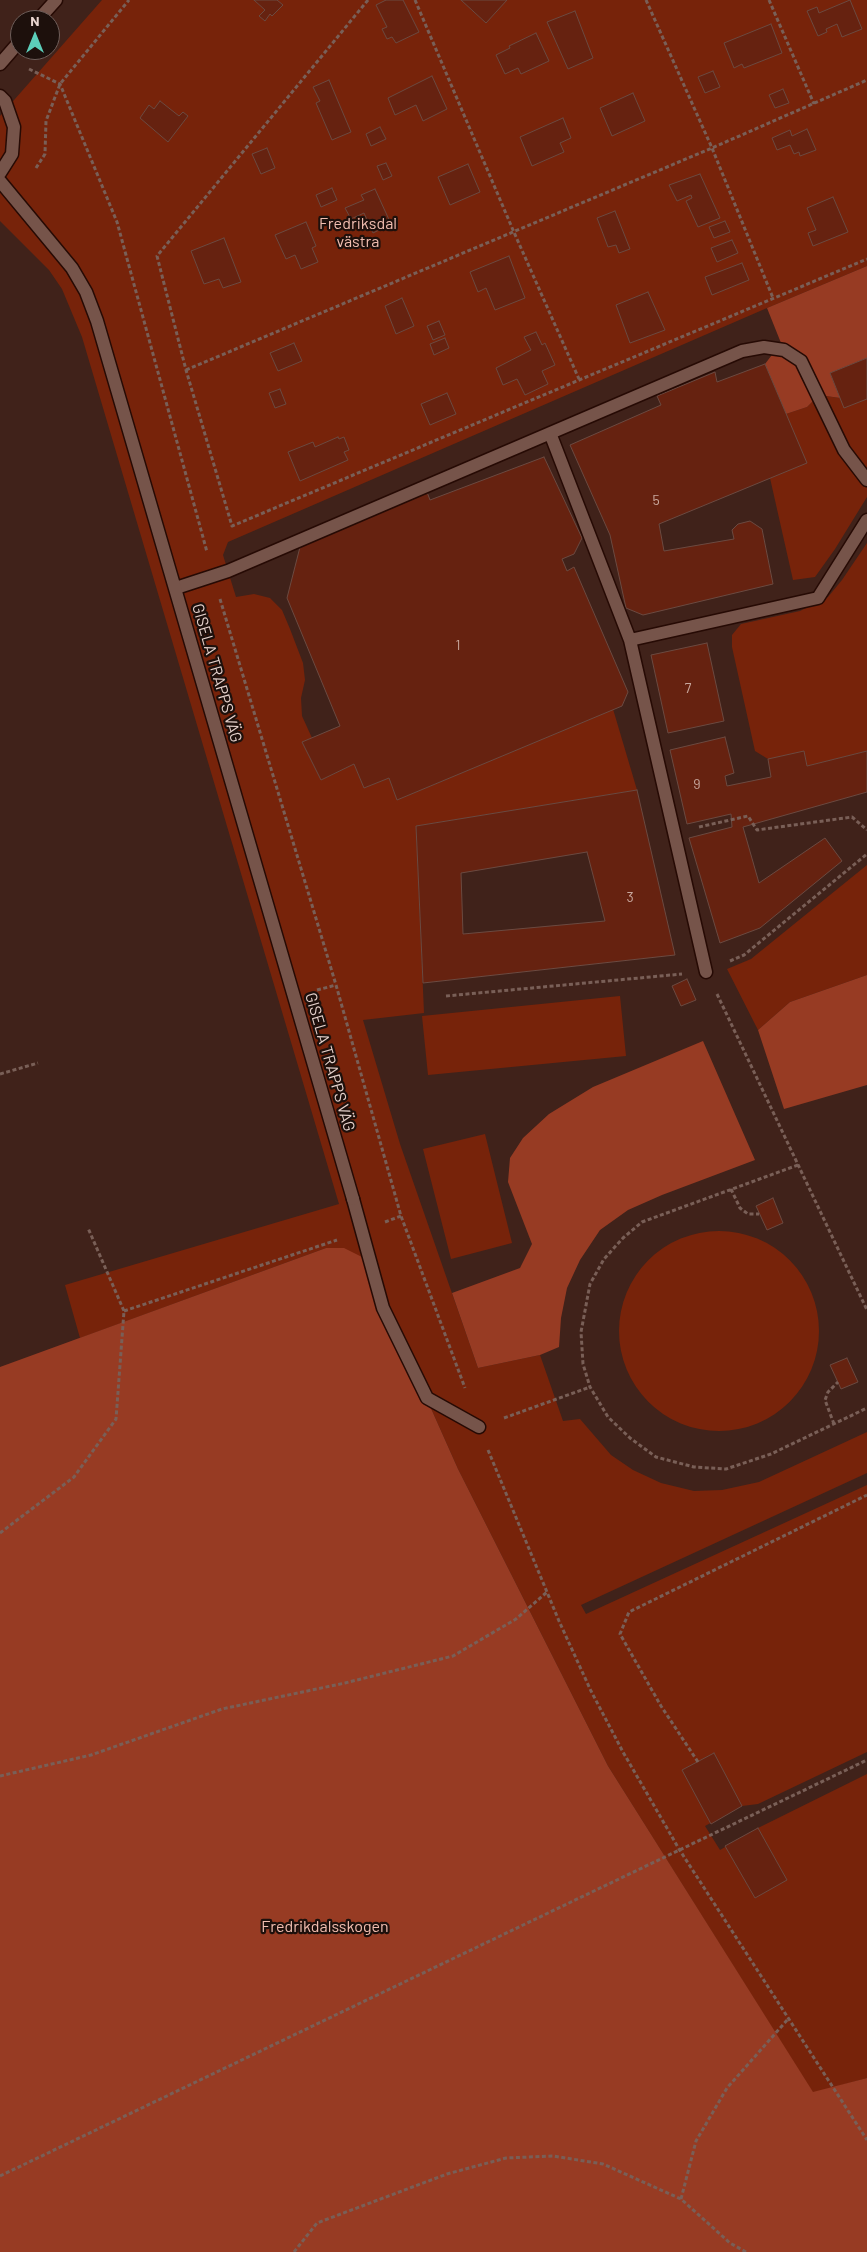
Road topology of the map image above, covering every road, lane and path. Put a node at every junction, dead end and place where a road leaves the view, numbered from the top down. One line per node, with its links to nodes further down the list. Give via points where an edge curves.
1 (56, 0): 7 (street)
2 (129, 0): 10 (path)
3 (368, 0): 20 (path, via 157,256)
4 (415, 0): 17 (path)
5 (646, 0): 13 (path)
6 (769, 0): 12 (path)
7 (47, 10)
8 (3, 61): 10 (path)
9 (867, 80): 12 (path)
10 (60, 84): 16 (path, via 46,121 45,154); 25 (path, via 117,222)
11 (0, 96): 14 (street, via 14,127 12,154)
12 (814, 104): 13 (path)
13 (712, 148): 17 (path); 19 (path)
14 (0, 173)
15 (0, 181): 16 (street, GISELA TRAPPS VÄG)
16 (15, 201): 26 (street, GISELA TRAPPS VÄG, via 56,248 86,292)
17 (513, 230): 20 (path); 21 (path)
18 (867, 259): 19 (path)
19 (773, 298): 21 (path)
20 (186, 370): 21 (path, via 232,526)
21 (579, 379)
22 (550, 433): 23 (street, via 742,351 764,346 784,350 801,361 844,450); 25 (street); 27 (street)
23 (867, 480)
24 (867, 520): 27 (street, via 818,598)
25 (213, 576): 26 (street); 38 (path)
26 (176, 588): 40 (street, GISELA TRAPPS VÄG)
27 (630, 640): 29 (street)
28 (867, 830): 29 (path, via 852,817 757,830 748,816)
29 (674, 833): 31 (street)
30 (867, 854): 31 (path, via 744,955)
31 (706, 972): 32 (path); 35 (path)
32 (446, 996)
33 (38, 1062): 34 (path)
34 (0, 1074)
35 (798, 1165): 36 (path); 41 (path)
36 (731, 1189): 37 (path, via 740,1208 748,1214); 44 (path, via 642,1222 604,1259 590,1284 581,1332 583,1364)
37 (759, 1214)
38 (402, 1216): 40 (path); 47 (path)
39 (88, 1228): 42 (path)
40 (362, 1232): 42 (path); 47 (street, GISELA TRAPPS VÄG, via 383,1308 427,1398)
41 (867, 1310)
42 (124, 1311): 49 (path, via 116,1419 74,1477)
43 (838, 1382): 46 (path, via 825,1400)
44 (590, 1387): 46 (path, via 608,1417 630,1438 656,1457 694,1467 726,1469 771,1454); 47 (path)
45 (867, 1408): 46 (path)
46 (834, 1424)
47 (479, 1427): 50 (path)
48 (867, 1495): 52 (path, via 629,1612 620,1634)
49 (0, 1533)
50 (547, 1592): 53 (path, via 516,1619 453,1656 222,1709 91,1755); 54 (path, via 591,1692)
51 (867, 1760): 54 (path)
52 (698, 1762)
53 (0, 1776)
54 (680, 1849): 55 (path); 57 (path)
55 (789, 2018): 56 (path); 58 (path, via 727,2088 696,2142)
56 (867, 2140)
57 (0, 2176)
58 (681, 2200): 59 (path, via 604,2164 553,2156 506,2158 447,2174 317,2223); 60 (path, via 730,2243)
59 (294, 2252)
60 (746, 2252)

